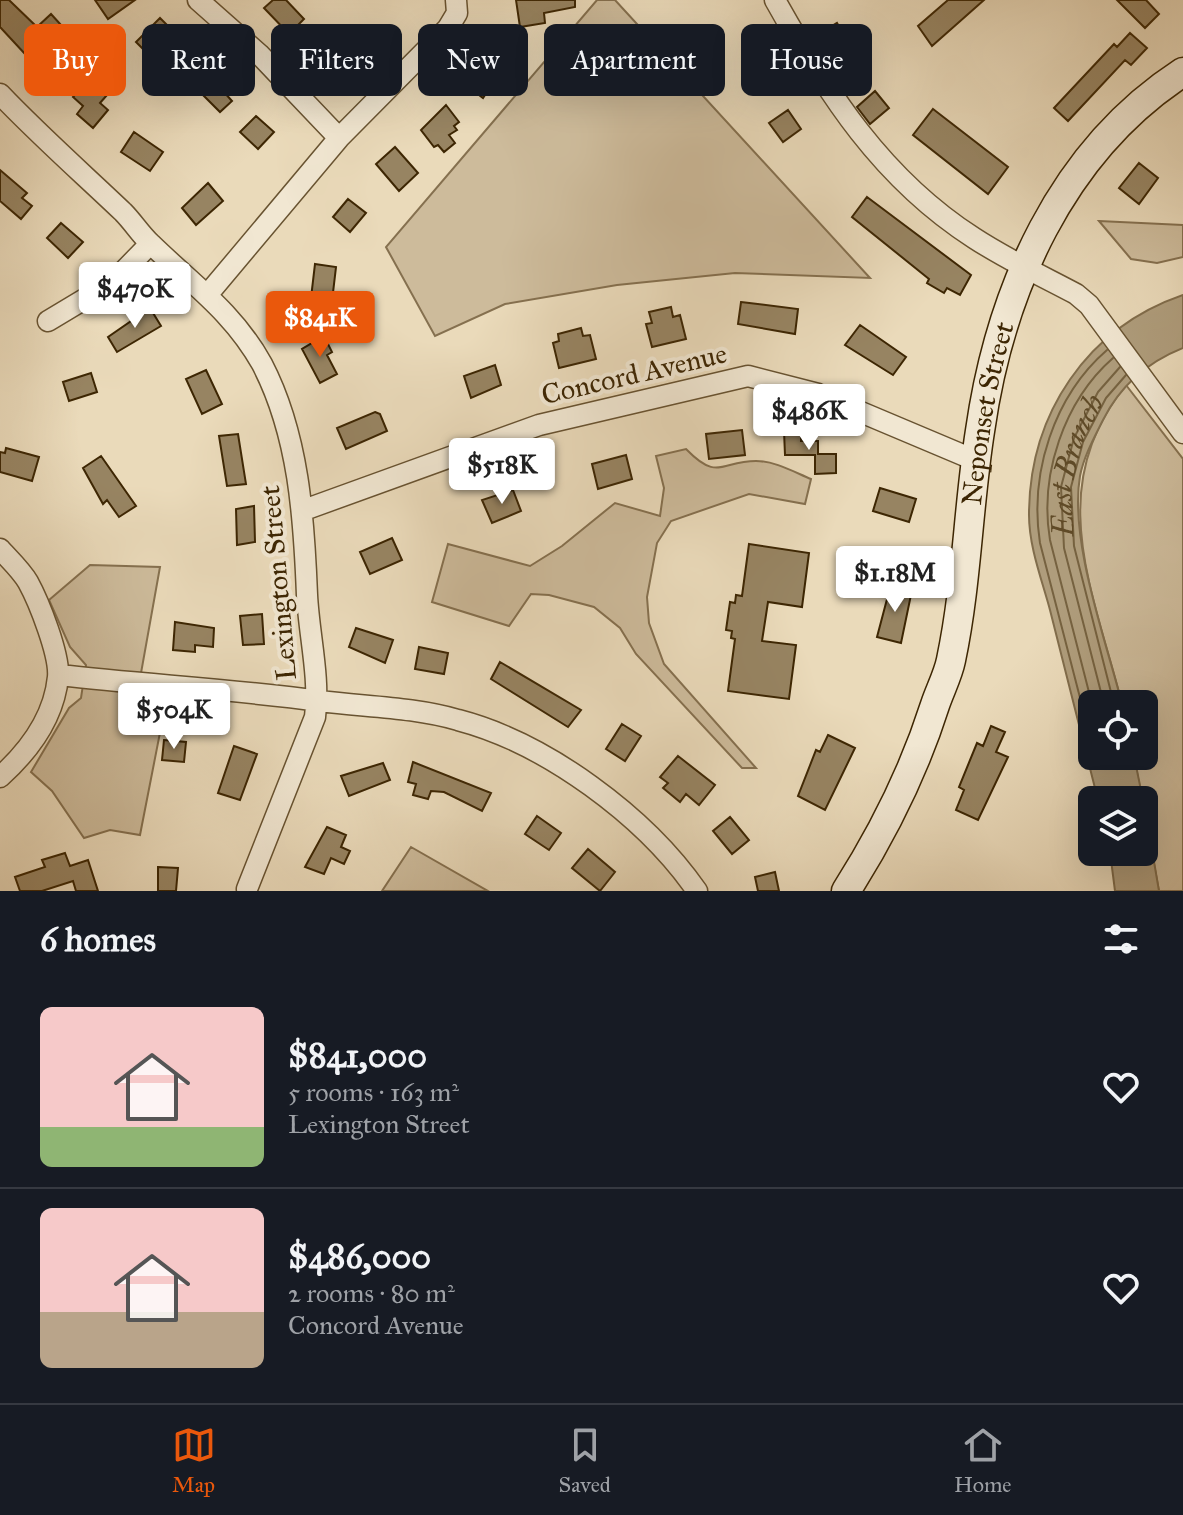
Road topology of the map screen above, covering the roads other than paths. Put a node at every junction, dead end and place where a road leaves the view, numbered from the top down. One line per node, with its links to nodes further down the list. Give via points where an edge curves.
1 (198, 0): 6 (street, via 259,54)
2 (456, 0): 6 (street, via 457,13 448,28)
3 (775, 0): 8 (street, via 827,92 871,149 972,237)
4 (1183, 72): 8 (main road, Neponset Street, via 1145,100 1083,166)
5 (0, 94): 7 (street, Lexington Street)
6 (339, 138): 9 (street)
7 (150, 244): 9 (street, Lexington Street); 10 (street, via 113,282)
8 (1024, 266): 11 (street, via 1076,294 1100,319); 12 (main road, Neponset Street, via 994,356)
9 (208, 294): 13 (street, Lexington Street, via 263,366 285,424)
10 (48, 321)
11 (1183, 433)
12 (977, 461): 13 (street, Concord Avenue, via 818,394 748,376 539,425); 20 (main road, Neponset Street, via 951,663 925,738 874,848)
13 (304, 510): 16 (street, Lexington Street)
14 (0, 549): 15 (street, via 28,581)
15 (59, 675): 16 (street); 17 (street, via 47,720 24,755)
16 (317, 700): 18 (street, via 315,717); 19 (street, via 413,710 508,738 628,814)
17 (0, 777)
18 (247, 889)
19 (697, 891)
20 (846, 891)

